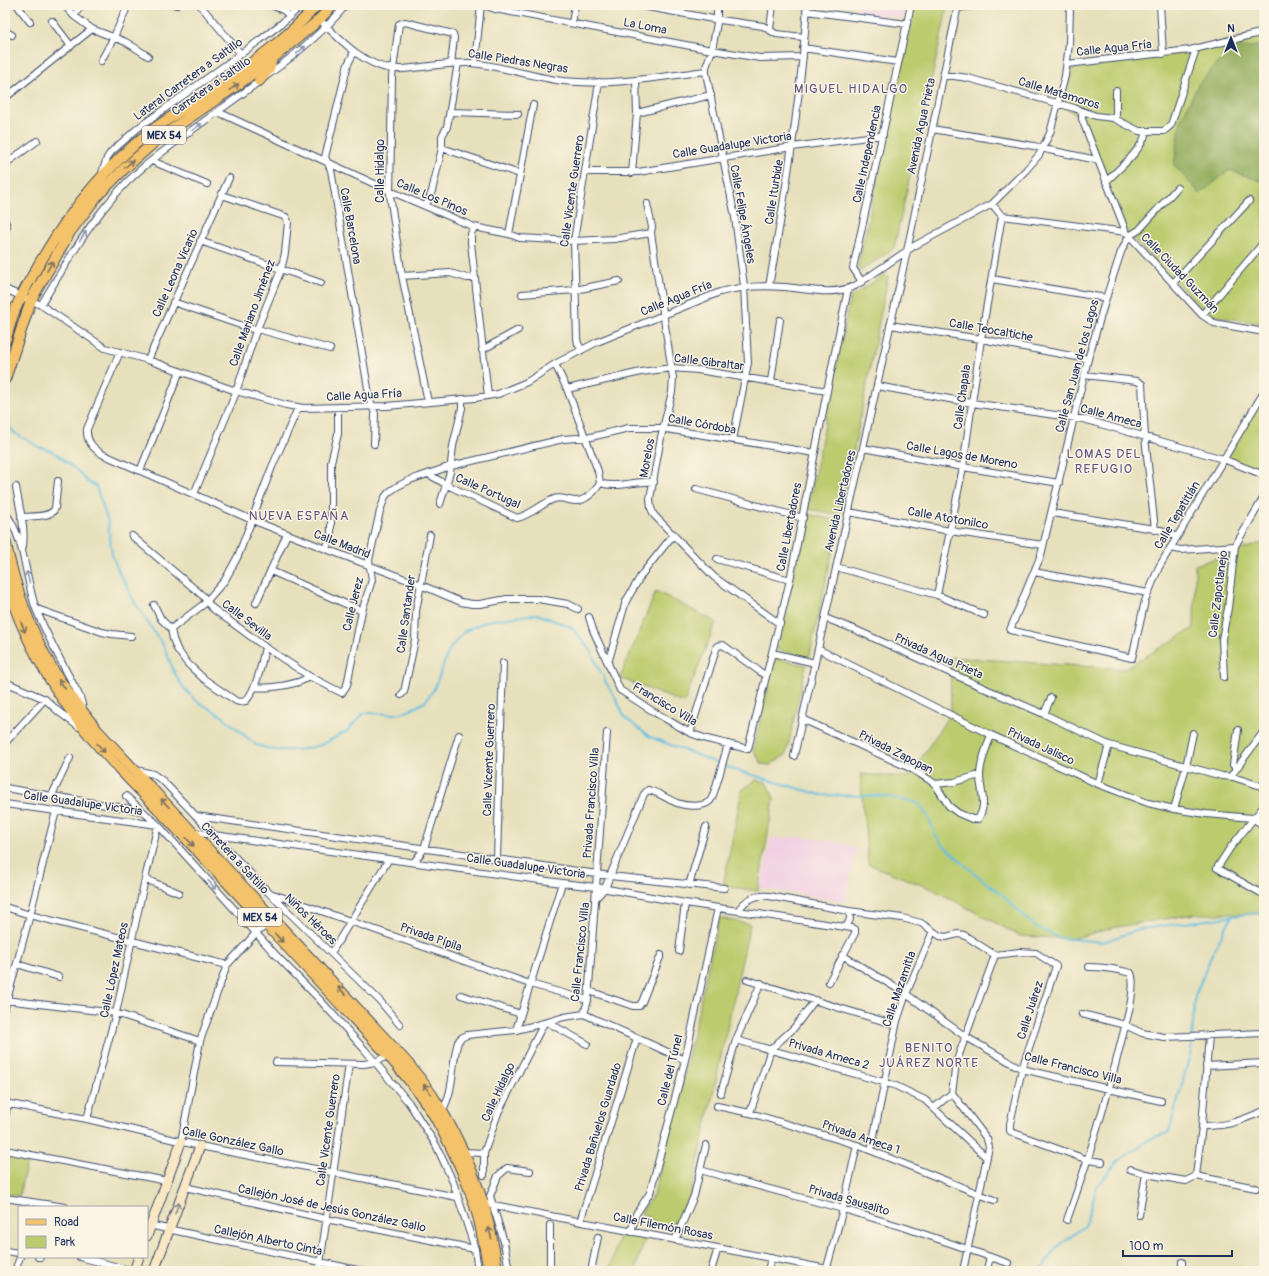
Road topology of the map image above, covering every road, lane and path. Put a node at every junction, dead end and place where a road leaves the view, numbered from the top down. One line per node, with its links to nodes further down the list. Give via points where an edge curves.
1 (17, 5): 26 (street)
2 (64, 5): 22 (street)
3 (81, 5): 22 (street)
4 (128, 5): 36 (street)
5 (200, 5): 42 (street)
6 (272, 5): 23 (street)
7 (302, 5): 23 (street, Lateral Carretera a Saltillo)
8 (316, 5): 85 (main road, Carretera a Saltillo / MEX 54, via 266,51 152,131)
9 (334, 5): 27 (main road, Carretera a Saltillo / MEX 54)
10 (346, 5): 27 (street)
11 (483, 5): 28 (street, La Loma); 49 (street)
12 (575, 5): 28 (street)
13 (637, 5): 24 (street)
14 (717, 5): 24 (street, Calle Felipe Ángeles)
15 (773, 5): 31 (street)
16 (911, 5): 29 (street, Calle Independencia)
17 (979, 5): 20 (street)
18 (1070, 5): 51 (street)
19 (1160, 5): 43 (street)
20 (957, 6): 54 (street, Avenida Agua Prieta)
21 (806, 8): 29 (street); 35 (street, Calle Iturbide)
22 (74, 16): 30 (street)
23 (290, 16): 42 (street, Lateral Carretera a Saltillo)
24 (717, 19): 31 (street); 40 (street, Calle Felipe Ángeles)
25 (52, 21): 37 (street)
26 (30, 22)
27 (323, 23): 41 (street, Calle Piedras Negras); 46 (main road, Carretera a Saltillo / MEX 54); 56 (street, one-way to 27, via 293,57)
28 (572, 23): 40 (street, La Loma)
29 (907, 24): 48 (street, Calle Independencia)
30 (92, 29): 36 (street); 37 (street)
31 (770, 29): 35 (street, via 776,34)
32 (5, 31): 34 (street)
33 (1264, 32): 39 (street, Calle Agua Fría)
34 (12, 35)
35 (804, 37): 38 (street, Calle Iturbide)
36 (114, 38): 44 (street, via 126,42); 47 (street)
37 (71, 46): 60 (street)
38 (804, 48): 45 (street, Calle Iturbide); 48 (street)
39 (1196, 49): 43 (street, Calle Agua Fría); 70 (street, Calle Matamoros, via 1171,124 1167,130)
40 (712, 50): 45 (street, La Loma, via 765,58); 53 (street, Calle Felipe Ángeles)
41 (354, 52): 52 (street, Calle Piedras Negras); 79 (street, Calle Barcelona, via 348,64 325,154)
42 (241, 54): 85 (street, Lateral Carretera a Saltillo, via 138,128 110,152)
43 (1163, 54): 51 (street, Calle Agua Fría)
44 (148, 56)
45 (803, 57): 73 (street, Calle Iturbide)
46 (272, 59): 56 (main road, via 269,69); 122 (main road, Carretera a Saltillo / MEX 54, one-way to 46, via 70,232 98,196 125,168 158,139)
47 (101, 61)
48 (898, 62): 71 (street, Calle Independencia)
49 (475, 63): 50 (street, Calle Piedras Negras); 57 (street, Calle Piedras Negras, via 562,80)
50 (454, 64): 52 (street, Calle Piedras Negras); 52 (street, Calle Hidalgo, via 453,34 402,22 398,27); 65 (street)
51 (1067, 64): 62 (street, Calle Agua Fría)
52 (393, 69): 89 (street, Calle Hidalgo)
53 (706, 71): 55 (street, Calle Piedras Negras); 59 (street, Calle Felipe Ángeles)
54 (943, 76): 62 (street, Calle Matamoros, via 968,78); 69 (street, Avenida Agua Prieta)
55 (636, 80): 57 (street, Calle Piedras Negras); 66 (street)
56 (259, 82): 64 (street)
57 (599, 82): 81 (street, Calle Vicente Guerrero)
58 (1116, 91): 68 (street)
59 (711, 95): 66 (street); 76 (street, Calle Felipe Ángeles)
60 (5, 98)
61 (533, 104): 83 (street)
62 (1058, 104): 63 (street, Calle Matamoros); 75 (street, Calle Agua Fría)
63 (1082, 111): 68 (street, Calle Matamoros); 77 (street, via 1082,120)
64 (218, 112): 78 (street, one-way to 64); 79 (street, Calle Los Pinos)
65 (450, 112): 67 (street); 74 (street, via 442,136)
66 (637, 113): 82 (street)
67 (518, 114)
68 (1116, 119): 70 (street, Calle Matamoros)
69 (932, 129): 75 (street); 105 (street, Avenida Agua Prieta)
70 (1146, 132): 86 (street, via 1140,147)
71 (883, 135): 73 (street, Calle Guadalupe Victoria); 111 (street, Calle Independencia, via 853,268)
72 (36, 141): 80 (street)
73 (792, 146): 76 (street, Calle Guadalupe Victoria); 115 (street, Calle Iturbide)
74 (442, 148): 83 (street); 94 (street, via 432,192)
75 (1044, 149): 77 (street); 93 (street, Calle Agua Fría)
76 (722, 157): 82 (street, Calle Guadalupe Victoria); 114 (street, Calle Felipe Ángeles, via 736,222)
77 (1097, 160): 86 (street)
78 (152, 161): 87 (street); 124 (street, one-way to 78, via 90,226 115,196)
79 (327, 163): 89 (street, Calle Los Pinos); 158 (street, Calle Barcelona, via 332,178 370,400)
80 (5, 164)
81 (585, 172): 82 (street, Calle Guadalupe Victoria); 103 (street, Calle Vicente Guerrero)
82 (632, 173)
83 (520, 174): 100 (street)
84 (229, 178): 90 (street, Calle Leona Vicario)
85 (99, 180): 120 (main road, Carretera a Saltillo / MEX 54, via 62,226)
86 (1106, 182): 101 (street)
87 (207, 184)
88 (1177, 188): 101 (street, via 1138,230)
89 (390, 191): 94 (street, Calle Los Pinos); 107 (street, Calle Hidalgo)
90 (222, 195): 102 (street, Calle Leona Vicario); 106 (street, Calle Mariano Jiménez, via 287,219)
91 (1249, 200): 113 (street)
92 (647, 204): 99 (street, Morelos)
93 (992, 204): 95 (street); 105 (street, Calle Agua Fría)
94 (426, 206): 97 (street, Calle Los Pinos)
95 (1002, 216): 101 (street, Calle Ciudad Guzmán); 109 (street, Calle Chapala)
96 (5, 221): 98 (street)
97 (474, 227): 100 (street, Calle Los Pinos); 108 (street, via 471,238)
98 (5, 232)
99 (651, 233): 103 (street, Calle Los Pinos, via 614,239); 126 (street, Morelos)
100 (509, 234): 103 (street, Calle Los Pinos, via 520,238)
101 (1128, 234): 113 (street, Calle Ciudad Guzmán); 121 (street, Calle San Juan de los Lagos)
102 (200, 241): 106 (street); 123 (street, Calle Leona Vicario)
103 (574, 241): 118 (street, Calle Vicente Guerrero)
104 (1264, 242): 125 (street)
105 (907, 251): 111 (street, Calle Agua Fría); 129 (street, Avenida Libertadores)
106 (281, 270): 112 (street); 131 (street, Calle Mariano Jiménez)
107 (402, 276): 108 (street, via 450,273); 156 (street, Calle Hidalgo)
108 (475, 278): 137 (street)
109 (992, 279): 121 (street); 134 (street, Calle Chapala)
110 (619, 281): 118 (street)
111 (862, 282): 117 (street, Calle Agua Fría)
112 (321, 283)
113 (1173, 283): 125 (street, Calle Ciudad Guzmán)
114 (744, 286): 115 (street, Calle Agua Fría); 126 (street, Calle Agua Fría, via 720,292); 146 (street, Calle Felipe Ángeles, via 748,352)
115 (769, 286): 117 (street, Calle Agua Fría, via 826,292)
116 (5, 289): 120 (street, Calle Agua Fría)
117 (848, 289): 152 (street, Calle Libertadores)
118 (575, 290): 119 (street); 138 (street, Calle Vicente Guerrero, via 577,338)
119 (522, 294)
120 (22, 296): 122 (street, Calle Agua Fría); 127 (main road, Carretera a Saltillo / MEX 54)
121 (1106, 298): 140 (street, Calle San Juan de los Lagos)
122 (31, 300): 124 (street, Calle Agua Fría); 147 (main road, Carretera a Saltillo / MEX 54)
123 (173, 302): 131 (street); 141 (street, Calle Leona Vicario)
124 (41, 305): 139 (street, Calle Agua Fría, via 102,346)
125 (1202, 314): 133 (street, Calle Ciudad Guzmán, via 1214,324)
126 (664, 315): 138 (street, Calle Agua Fría); 143 (street, Morelos)
127 (13, 316): 130 (main road); 135 (main road, Carretera a Saltillo / MEX 54)
128 (780, 320): 148 (street)
129 (890, 325): 134 (street, Calle Teocaltiche); 149 (street, Avenida Libertadores)
130 (5, 327)
131 (257, 329): 136 (street); 151 (street, Calle Mariano Jiménez)
132 (518, 330): 137 (street)
133 (1264, 332)
134 (981, 339): 140 (street, Calle Teocaltiche); 157 (street, Calle Chapala)
135 (5, 341)
136 (330, 349)
137 (482, 350): 154 (street)
138 (582, 350): 142 (street, Calle Agua Fría)
139 (120, 352): 141 (street, Calle Agua Fría); 172 (street, Calle Madrid, via 87,434 95,450)
140 (1088, 359): 145 (street, Calle San Juan de los Lagos)
141 (148, 360): 144 (street, Calle Agua Fría)
142 (555, 364): 150 (street); 154 (street, Calle Agua Fría, via 518,386)
143 (672, 368): 146 (street, Calle Gibraltar); 150 (street, Calle Gibraltar, via 641,372); 162 (street, Morelos, via 672,392)
144 (180, 371): 151 (street, Calle Agua Fría); 172 (street)
145 (1084, 375): 161 (street, Calle San Juan de los Lagos); 164 (street, via 1141,382)
146 (746, 378): 148 (street, Calle Gibraltar); 165 (street, Calle Felipe Ángeles)
147 (5, 379)
148 (771, 381): 152 (street, Calle Gibraltar)
149 (877, 386): 157 (street, Calle Ameca); 167 (street, Avenida Libertadores)
150 (567, 389): 163 (street)
151 (236, 391): 159 (street, Calle Agua Fría); 182 (street, Calle Mariano Jiménez)
152 (826, 391): 168 (street, Calle Libertadores)
153 (1264, 392): 169 (street, Calle Tepatitlán)
154 (488, 396): 155 (street, Calle Agua Fría)
155 (462, 399): 156 (street, Calle Agua Fría); 170 (street, via 452,446)
156 (428, 402): 158 (street, Calle Agua Fría)
157 (972, 403): 161 (street, Calle Ameca); 171 (street, Calle Chapala)
158 (374, 407): 160 (street, Calle Agua Fría); 166 (street, Calle Barcelona)
159 (298, 408): 160 (street, Calle Agua Fría); 190 (street)
160 (338, 408): 202 (street, via 338,430 331,462 331,534)
161 (1074, 418): 164 (street, Calle Ameca); 178 (street, Calle San Juan de los Lagos)
162 (663, 428): 163 (street, Calle Córdoba, via 629,428); 165 (street, Calle Córdoba); 176 (street, Morelos)
163 (584, 437): 170 (street, Calle Córdoba); 177 (street, via 598,471)
164 (1145, 437): 169 (street, Calle Ameca); 191 (street)
165 (733, 440): 168 (street, Calle Córdoba)
166 (374, 444)
167 (863, 448): 171 (street, Calle Lagos de Moreno); 185 (street, Avenida Libertadores)
168 (815, 453): 189 (street, Calle Libertadores)
169 (1223, 459): 174 (street, Calle Ameca); 197 (street, Calle Tepatitlán)
170 (451, 466): 173 (street, Calle Jerez); 179 (street)
171 (963, 467): 178 (street, Calle Lagos de Moreno); 192 (street, Calle Chapala)
172 (140, 471): 182 (street, Calle Madrid)
173 (428, 474): 179 (street, Calle Portugal); 205 (street, Calle Jerez, via 398,486 385,497 378,518)
174 (1264, 475)
175 (58, 481): 188 (street, via 54,511 49,514)
176 (654, 482): 177 (street, via 610,486); 194 (street, Morelos, via 650,499 651,508 654,515)
177 (600, 483): 179 (street, Calle Portugal, via 580,501 558,498 517,518)
178 (1058, 483): 187 (street, Calle San Juan de los Lagos)
179 (447, 485): 184 (street)
180 (16, 486): 188 (street)
181 (696, 489): 189 (street)
182 (194, 494): 190 (street, Calle Madrid)
183 (1264, 498): 200 (street, Calle Zapotlanejo)
184 (440, 504)
185 (849, 512): 192 (street, Calle Atotonilco); 206 (street, Avenida Libertadores)
186 (5, 513): 203 (street, via 15,528)
187 (1052, 513): 191 (street); 199 (street, Calle San Juan de los Lagos)
188 (21, 517): 203 (street, via 24,543)
189 (803, 518): 210 (street, Calle Libertadores)
190 (252, 520): 193 (street, Calle Madrid); 215 (street, via 226,580)
191 (1155, 530): 197 (street)
192 (950, 531): 199 (street, Calle Atotonilco); 213 (street, Calle Chapala)
193 (287, 534): 202 (street, Calle Madrid); 207 (street)
194 (674, 534): 224 (street, Morelos, via 714,577); 232 (street, via 642,574 626,601)
195 (430, 535): 211 (street, Calle Santander)
196 (132, 536): 215 (street, Calle Sevilla)
197 (1176, 537): 201 (street, Calle Tepatitlán)
198 (5, 540): 244 (main road, Carretera a Saltillo / MEX 54, one-way to 198, via 56,674 36,637 21,598)
199 (1043, 545): 208 (street, Calle San Juan de los Lagos)
200 (1235, 546): 201 (street, via 1181,550); 236 (street, Calle Zapotlanejo, via 1222,639)
201 (1170, 548): 212 (street, Calle Tepatitlán)
202 (326, 550): 205 (street, Calle Madrid)
203 (22, 551): 218 (street, one-way to 203)
204 (717, 559): 210 (street)
205 (370, 566): 211 (street, Calle Madrid); 220 (street, Calle Jerez, via 372,580)
206 (836, 567): 213 (street); 223 (street, Avenida Libertadores)
207 (270, 571): 216 (street); 220 (street)
208 (1034, 572): 212 (street); 230 (street, Calle San Juan de los Lagos, via 1010,630)
209 (5, 578): 214 (main road, Carretera a Saltillo / MEX 54)
210 (790, 580): 224 (street, Calle Libertadores)
211 (421, 585): 219 (street, Calle Madrid, via 472,604 507,599 538,599 568,604); 240 (street, Calle Santander, via 416,610 415,640 404,692)
212 (1148, 593): 230 (street, Calle Tepatitlán)
213 (937, 595): 221 (street)
214 (8, 596): 253 (main road, Carretera a Saltillo / MEX 54, one-way to 253, via 45,672)
215 (207, 601): 225 (street); 227 (street, Calle Sevilla, via 212,608)
216 (256, 603)
217 (154, 605): 225 (street, via 161,619)
218 (37, 609): 226 (street, via 102,632); 244 (street, via 46,632 80,697)
219 (578, 609)
220 (362, 611): 239 (street, Calle Jerez, via 347,685)
221 (984, 614)
222 (589, 617): 232 (street, Francisco Villa)
223 (825, 618): 228 (street, Avenida Libertadores); 243 (street, Privada Agua Prieta)
224 (780, 624): 229 (street, Calle Libertadores)
225 (171, 628): 238 (street, via 177,649 187,663 233,700 246,701)
226 (131, 636)
227 (265, 647): 234 (street, Calle Sevilla); 238 (street)
228 (818, 650): 233 (street, Avenida Libertadores); 252 (street, Privada Jalisco)
229 (772, 653): 233 (street); 235 (street, Calle Libertadores)
230 (1132, 658)
231 (503, 663): 284 (street, Calle Vicente Guerrero)
232 (608, 663): 249 (street, Francisco Villa, via 620,690)
233 (812, 663): 245 (street, Avenida Libertadores)
234 (309, 676): 238 (street, via 292,684 266,689); 239 (street, Calle Sevilla)
235 (766, 676): 249 (street, via 723,645 718,645); 255 (street, Calle Libertadores, via 748,748)
236 (1224, 677)
237 (5, 682): 242 (street)
238 (254, 688)
239 (342, 693)
240 (401, 695)
241 (1051, 698): 243 (street)
242 (45, 699): 253 (street); 254 (street)
243 (1044, 714): 256 (street, Privada Agua Prieta)
244 (86, 716): 261 (main road, Carretera a Saltillo / MEX 54)
245 (802, 719): 257 (street, Avenida Libertadores); 264 (street, Privada Zapopan, via 910,768)
246 (1238, 730): 260 (street, via 1233,765)
247 (1264, 731): 260 (street)
248 (607, 733): 286 (street, Privada Francisco Villa)
249 (690, 733): 255 (street, Francisco Villa)
250 (1193, 733): 259 (street)
251 (459, 735): 282 (street)
252 (991, 735): 262 (street, Privada Zapopan); 265 (street, Privada Jalisco)
253 (90, 736): 306 (main road, Carretera a Saltillo / MEX 54, one-way to 306)
254 (5, 744)
255 (728, 745): 287 (street, Calle Francisco Villa, via 715,790 711,800 705,804 678,803 648,790 644,794)
256 (1109, 745): 259 (street, Privada Agua Prieta); 265 (street)
257 (794, 756)
258 (70, 758): 268 (street)
259 (1186, 767): 263 (street, Privada Agua Prieta); 272 (street)
260 (1236, 768): 263 (street)
261 (134, 769): 275 (street, Niños Héroes, via 158,777); 280 (main road, Carretera a Saltillo / MEX 54, one-way to 261)
262 (980, 775): 264 (street); 264 (street, Privada Zapopan, via 983,798 982,812 978,819 958,813 949,806)
263 (1231, 776): 266 (street, Privada Agua Prieta)
264 (935, 784)
265 (1098, 784): 272 (street, Privada Jalisco, via 1148,803)
266 (1264, 787)
267 (5, 788): 268 (street, Calle Guadalupe Victoria)
268 (52, 795): 274 (street, Calle Guadalupe Victoria)
269 (126, 796): 274 (street)
270 (5, 804): 273 (street, Calle Guadalupe Victoria)
271 (1264, 806): 276 (street)
272 (1174, 809): 276 (street, Privada Jalisco)
273 (56, 810): 277 (street, Calle Guadalupe Victoria); 303 (street)
274 (142, 811): 277 (street)
275 (196, 816): 281 (street, Niños Héroes); 282 (street, Calle Guadalupe Victoria)
276 (1254, 818): 278 (street); 296 (street, via 1217,868)
277 (158, 825): 288 (street, Calle López Mateos); 305 (street, one-way to 305)
278 (1264, 826)
279 (706, 827): 290 (street)
280 (192, 832): 281 (street, Calle Guadalupe Victoria); 364 (main road, Carretera a Saltillo / MEX 54, one-way to 280, via 410,1065)
281 (214, 835): 283 (street, Calle Guadalupe Victoria); 294 (street, Niños Héroes)
282 (424, 849): 284 (street, Calle Guadalupe Victoria); 285 (street)
283 (388, 859): 285 (street, Calle Guadalupe Victoria); 304 (street)
284 (497, 859): 286 (street, Calle Guadalupe Victoria)
285 (414, 862): 289 (street, Calle Guadalupe Victoria)
286 (597, 874): 287 (street, Calle Guadalupe Victoria); 291 (street, Privada Francisco Villa)
287 (610, 876): 290 (street, Calle Guadalupe Victoria); 292 (street, Calle Francisco Villa)
288 (145, 879): 295 (street); 310 (street, Calle López Mateos)
289 (562, 883): 291 (street, Calle Guadalupe Victoria); 322 (street)
290 (689, 885): 293 (street, Calle Guadalupe Victoria)
291 (596, 886): 292 (street, Calle Guadalupe Victoria); 297 (street, Privada Francisco Villa)
292 (605, 888): 297 (street, Calle Francisco Villa); 298 (street, Calle Guadalupe Victoria)
293 (724, 888)
294 (268, 892): 304 (street, Privada Pípila); 312 (street, Niños Héroes)
295 (179, 893)
296 (1261, 893)
297 (595, 899): 324 (street, Calle Francisco Villa)
298 (685, 903): 300 (street, Calle Guadalupe Victoria); 311 (street)
299 (5, 907): 303 (street)
300 (718, 908): 301 (street, Calle Guadalupe Victoria); 349 (street, Calle del Túnel)
301 (738, 911): 302 (street, via 742,904 760,895); 307 (street, Calle Guadalupe Victoria)
302 (849, 911): 307 (street, via 850,919); 308 (street, via 902,918 921,923)
303 (30, 915): 310 (street); 316 (street)
304 (351, 921): 312 (street); 322 (street, Privada Pípila)
305 (247, 923): 306 (main road); 309 (street)
306 (266, 924): 309 (street); 348 (main road, Carretera a Saltillo / MEX 54, one-way to 348)
307 (847, 926): 314 (street, Calle Guadalupe Victoria, via 855,929 855,933)
308 (933, 930): 315 (street, via 946,937 964,935); 325 (street, Calle Mazamitla)
309 (256, 933): 317 (street); 351 (street)
310 (132, 940): 317 (street); 331 (street, Calle López Mateos)
311 (678, 951)
312 (331, 953): 338 (street, Niños Héroes, via 379,1000)
313 (661, 955): 324 (street, via 639,1006)
314 (842, 955): 321 (street); 325 (street, Calle Francisco Villa)
315 (994, 955): 342 (street); 355 (street, Calle Juárez, via 1020,952 1036,954 1056,966)
316 (17, 964): 319 (street); 327 (street)
317 (227, 965): 345 (street)
318 (1089, 967): 337 (street, via 1114,968 1131,973 1133,978 1130,1005)
319 (59, 977)
320 (747, 980): 323 (street)
321 (830, 982)
322 (530, 984): 328 (street, Privada Pípila); 332 (street)
323 (761, 984): 329 (street); 344 (street)
324 (589, 991): 328 (street, Calle Francisco Villa)
325 (906, 994): 336 (street, Calle Mazamitla); 342 (street, Calle Francisco Villa)
326 (461, 995): 332 (street)
327 (6, 1000): 330 (street); 331 (street)
328 (588, 1000): 333 (street, Calle Francisco Villa)
329 (815, 1000): 336 (street); 347 (street, via 799,1022)
330 (5, 1007)
331 (116, 1013): 345 (street); 368 (street, Calle López Mateos)
332 (521, 1014): 339 (street)
333 (584, 1014): 335 (street, via 564,1016); 343 (street)
334 (1082, 1014): 337 (street)
335 (546, 1023): 339 (street); 346 (street); 377 (street, Calle Hidalgo, via 498,1113)
336 (896, 1025): 356 (street, Calle Mazamitla)
337 (1125, 1025): 341 (street, via 1142,1033 1164,1037); 357 (street)
338 (400, 1026)
339 (516, 1030): 364 (street, via 467,1035 459,1039 448,1103)
340 (1264, 1033): 341 (street)
341 (1209, 1035): 354 (street)
342 (966, 1037): 355 (street, Calle Francisco Villa); 359 (street, via 956,1063)
343 (637, 1038): 349 (street); 402 (street, Privada Bañuelos Guardado)
344 (736, 1040): 347 (street, Privada Ameca 2); 358 (street)
345 (200, 1041): 370 (street)
346 (587, 1044)
347 (771, 1049): 356 (street, Privada Ameca 2); 366 (street)
348 (387, 1056): 351 (street); 430 (main road, Carretera a Saltillo / MEX 54, via 423,1098 460,1167 479,1220)
349 (685, 1060): 406 (street, Calle del Túnel, via 650,1193 636,1214)
350 (276, 1062): 353 (street)
351 (375, 1062): 353 (street); 392 (street, via 409,1102 436,1144)
352 (1264, 1063): 354 (street)
353 (349, 1064): 384 (street, Calle Vicente Guerrero)
354 (1206, 1066): 369 (street)
355 (1022, 1069): 357 (street, Calle Francisco Villa); 379 (street, Calle Juárez, via 1010,1130)
356 (885, 1082): 363 (street, Privada Ameca 2, via 925,1100); 375 (street, Calle Mazamitla)
357 (1109, 1089): 360 (street, Calle Francisco Villa); 379 (street)
358 (721, 1093)
359 (952, 1093): 363 (street); 378 (street, via 987,1140 989,1147)
360 (1161, 1102)
361 (7, 1103): 367 (street); 368 (street, Calle González Gallo)
362 (717, 1106): 366 (street, Privada Ameca 1)
363 (934, 1108): 378 (street, Privada Ameca 2)
364 (442, 1111): 376 (main road, Carretera a Saltillo / MEX 54)
365 (1264, 1111): 369 (street, via 1226,1125)
366 (750, 1113): 372 (street, Privada Ameca 1)
367 (5, 1117)
368 (87, 1119): 370 (street, Calle González Gallo)
369 (1202, 1126): 387 (street)
370 (181, 1142): 373 (street, Calle González Gallo); 388 (street)
371 (706, 1145): 382 (street)
372 (857, 1145): 375 (street, Privada Ameca 1); 398 (street)
373 (200, 1146): 384 (street, Calle González Gallo); 389 (street)
374 (5, 1150): 388 (street)
375 (871, 1150): 391 (street, Privada Ameca 1)
376 (463, 1152): 377 (street); 394 (main road, Carretera a Saltillo / MEX 54)
377 (484, 1153): 386 (street, Calle Hidalgo)
378 (986, 1157): 391 (street)
379 (1088, 1160): 380 (street); 401 (street)
380 (1102, 1162)
381 (1130, 1169): 385 (street)
382 (700, 1170): 398 (street, Privada Sausalito); 408 (street, via 694,1196)
383 (530, 1171): 394 (street, via 507,1168 498,1176)
384 (333, 1172): 392 (street, Calle González Gallo); 400 (street, Calle Vicente Guerrero)
385 (1146, 1174): 387 (street, via 1186,1181); 399 (street)
386 (484, 1175)
387 (1196, 1176): 390 (street)
388 (167, 1181): 403 (street)
389 (185, 1187): 400 (street, Callejón José de Jesús González Gallo); 405 (street, one-way to 389)
390 (1256, 1188)
391 (978, 1195): 395 (street, Privada Ameca 1); 411 (street)
392 (457, 1197): 410 (street)
393 (5, 1198): 397 (street)
394 (486, 1199): 396 (street, Calle Filemón Rosas); 396 (street); 431 (main road, Carretera a Saltillo / MEX 54, one-way to 394)
395 (994, 1200)
396 (493, 1205): 402 (street, Calle Filemón Rosas); 432 (street)
397 (58, 1206)
398 (843, 1209): 411 (street, Privada Sausalito); 423 (street)
399 (1139, 1215)
400 (326, 1219): 410 (street, Callejón José de Jesús González Gallo); 419 (street, Calle Vicente Guerrero)
401 (1067, 1220)
402 (580, 1222): 406 (street, Calle Filemón Rosas)
403 (149, 1225): 405 (street, Callejón Alberto Cinta)
404 (550, 1226): 433 (street)
405 (169, 1229): 419 (street, Callejón Alberto Cinta); 426 (street)
406 (631, 1232): 408 (street, Calle Filemón Rosas)
407 (598, 1237): 434 (street)
408 (675, 1240): 409 (street, Calle Filemón Rosas)
409 (718, 1248): 418 (street, Calle Filemón Rosas); 435 (street)
410 (475, 1249): 429 (street)
411 (967, 1250): 414 (street, Privada Sausalito); 438 (street)
412 (5, 1251): 413 (street)
413 (18, 1253)
414 (990, 1257): 421 (street, Privada Sausalito); 422 (street)
415 (20, 1258): 424 (street)
416 (84, 1258): 425 (street)
417 (140, 1258): 425 (street)
418 (772, 1258): 423 (street, Calle Filemón Rosas); 436 (street)
419 (320, 1262): 427 (street, Calle Vicente Guerrero); 428 (street, Callejón Alberto Cinta)
420 (1182, 1262): 439 (street)
421 (1008, 1263)
422 (987, 1269)
423 (826, 1270): 437 (street, Calle Filemón Rosas)
424 (15, 1271)
425 (134, 1271)
426 (154, 1271)
427 (319, 1271)
428 (362, 1271)
429 (478, 1271)
430 (489, 1271)
431 (497, 1271)
432 (509, 1271)
433 (550, 1271)
434 (591, 1271)
435 (711, 1271)
436 (768, 1271)
437 (838, 1271)
438 (963, 1271)
439 (1182, 1271)

